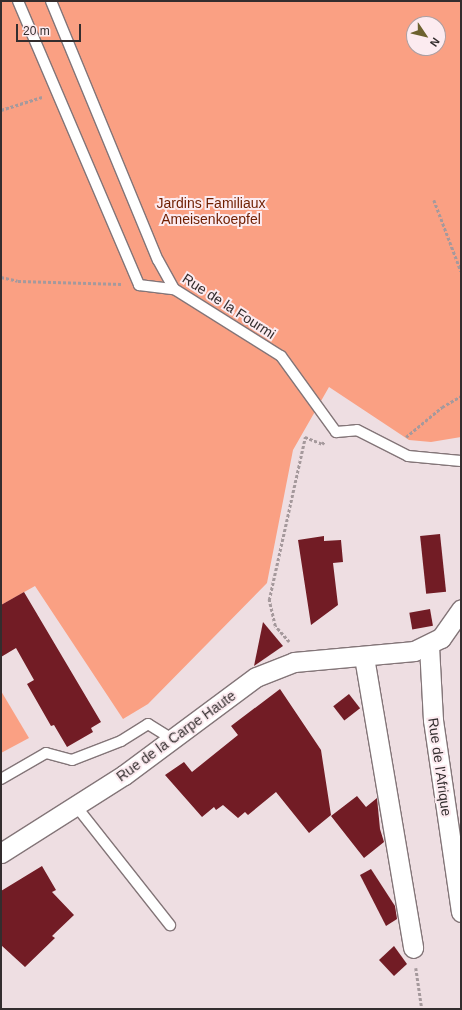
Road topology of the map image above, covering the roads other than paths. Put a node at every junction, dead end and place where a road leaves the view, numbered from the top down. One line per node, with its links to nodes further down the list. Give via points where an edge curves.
1 (18, 1): 3 (lane, via 139,285)
2 (51, 1): 3 (lane, Rue de la Fourmi, via 158,260)
3 (174, 289): 4 (lane, Rue de la Fourmi, via 281,356 336,432 357,430 408,456 428,460)
4 (461, 461)
5 (461, 609): 6 (street, Rue de la Carpe Haute, via 441,638)
6 (430, 646): 7 (street, Rue de la Carpe Haute, via 414,651); 12 (street, Rue de l'Afrique, via 433,720)
7 (364, 657): 8 (street, Rue de la Carpe Haute, via 294,662 256,677); 14 (street)
8 (172, 739): 9 (lane, via 148,724 121,741 72,760 46,753); 10 (street, Rue de la Carpe Haute, via 124,775)
9 (1, 779)
10 (76, 806): 11 (street, Rue de la Carpe Haute); 13 (lane)
11 (1, 853)
12 (461, 912)
13 (170, 925)
14 (413, 948)

